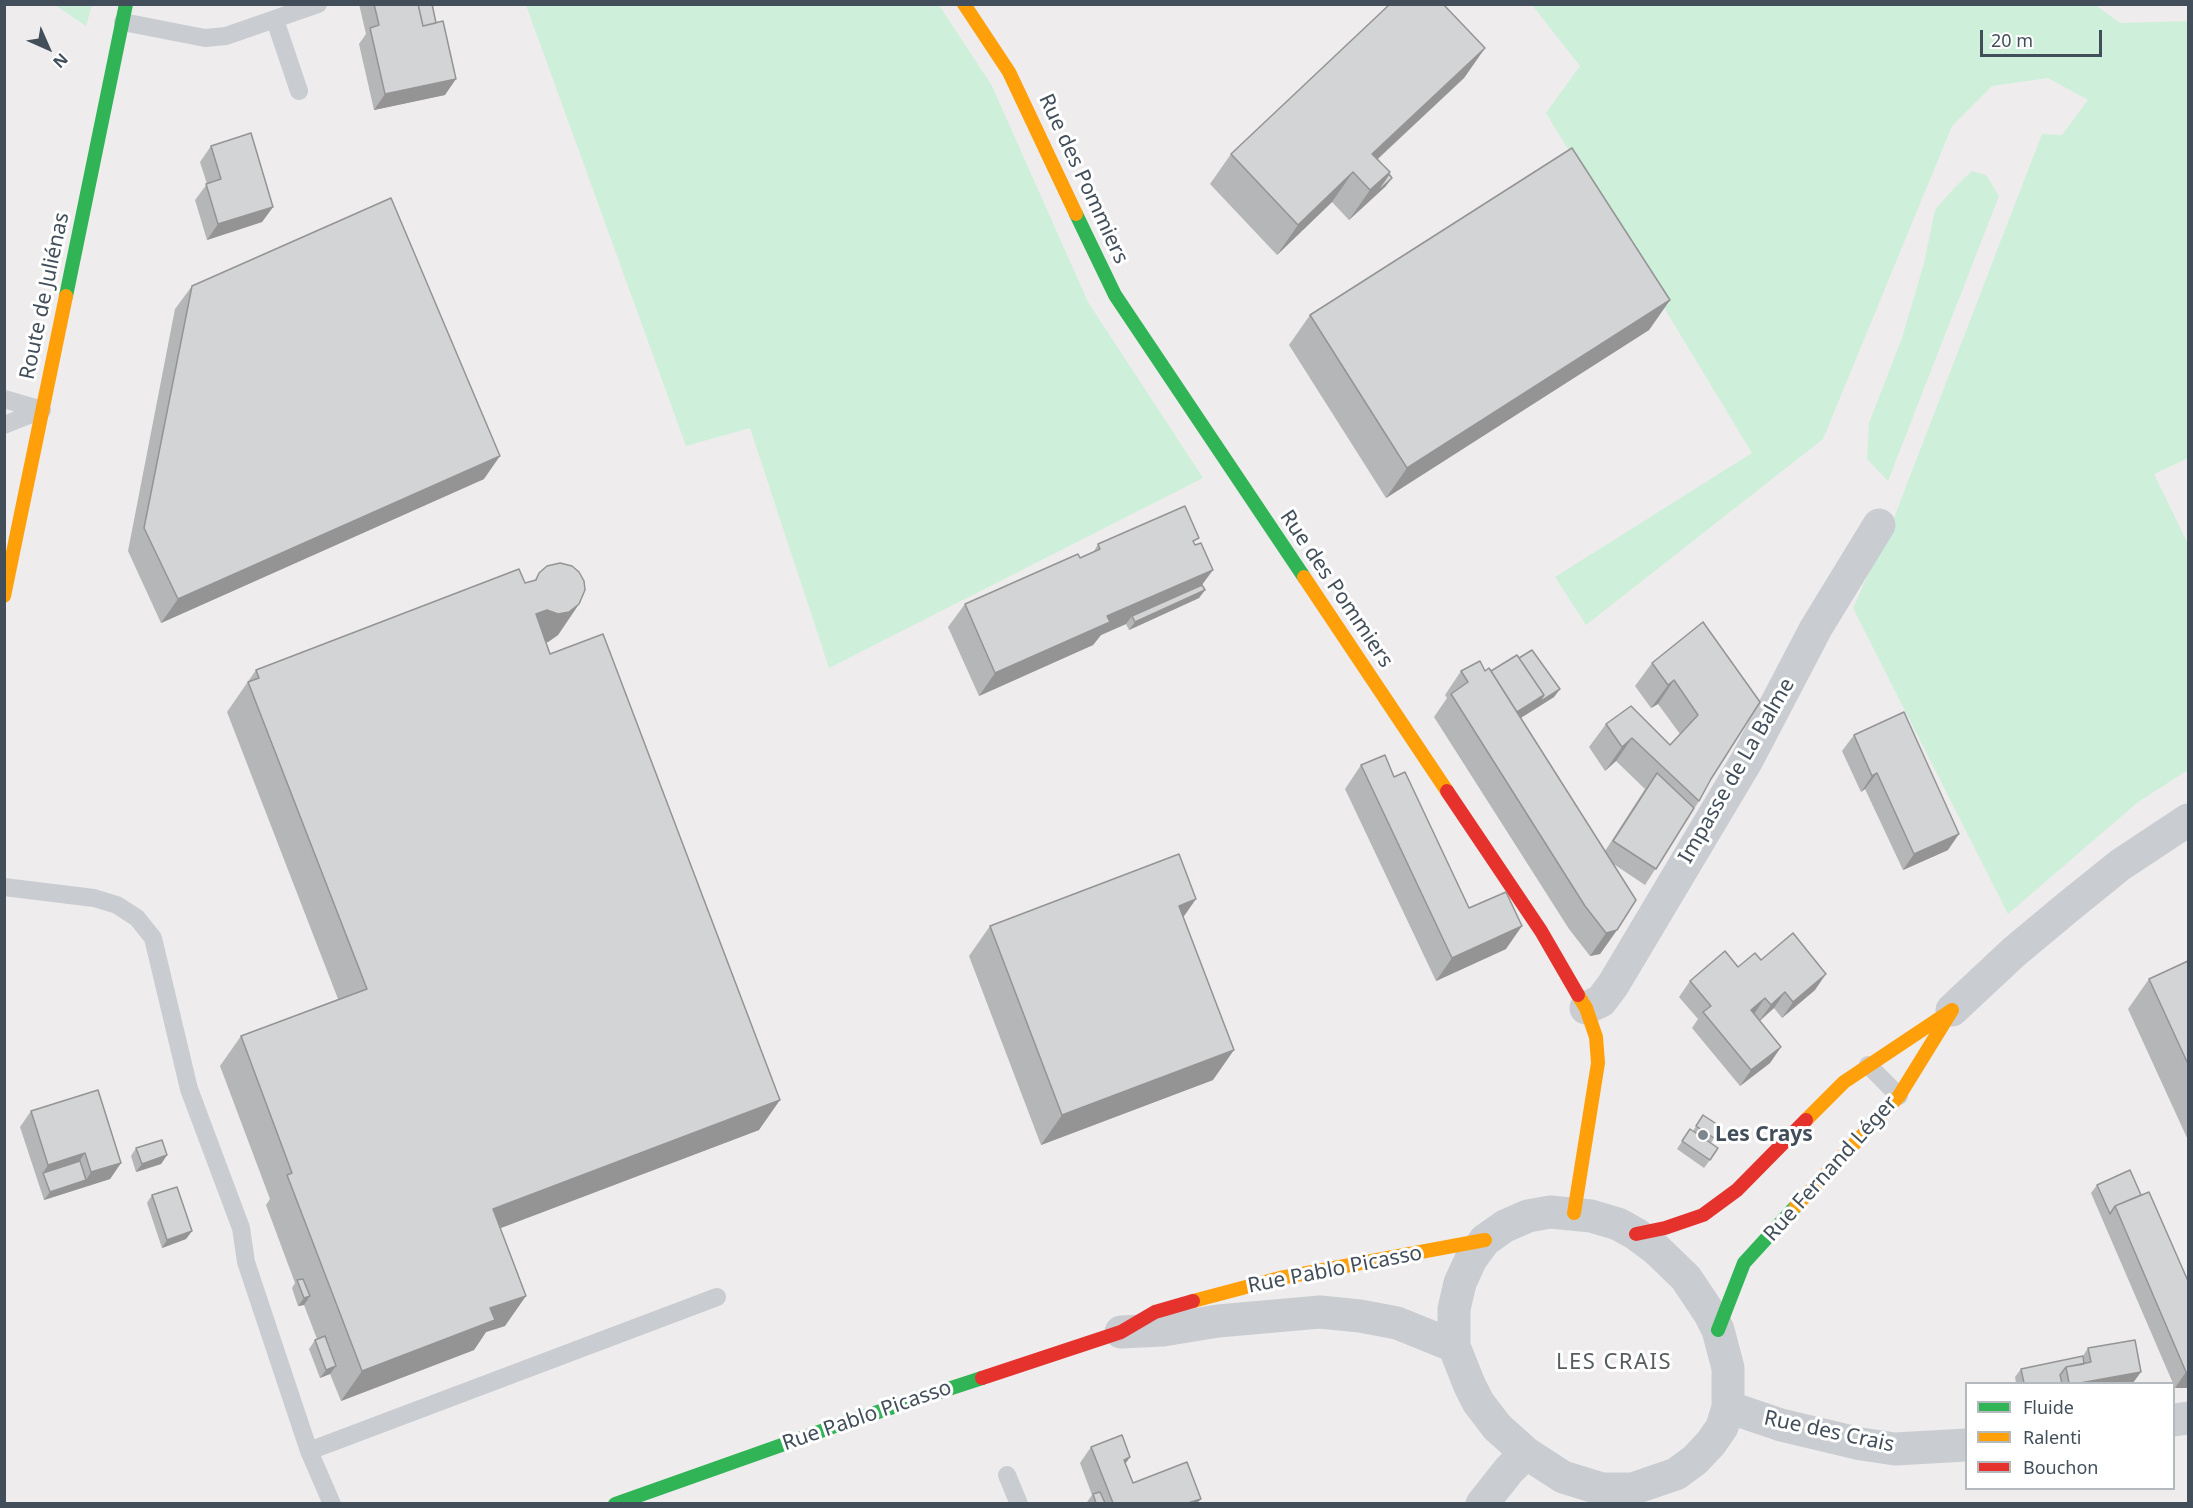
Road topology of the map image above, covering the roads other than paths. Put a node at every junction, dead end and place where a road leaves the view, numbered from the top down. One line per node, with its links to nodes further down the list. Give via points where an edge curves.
1 (318, 4): 4 (lane)
2 (964, 4): 13 (street, Rue des Pommiers, via 1009,72 1115,295 1541,931)
3 (125, 13): 4 (lane, via 205,38 226,36); 7 (street, Route de Juliénas)
4 (275, 20): 5 (lane)
5 (299, 91)
6 (4, 399): 7 (lane)
7 (42, 410): 8 (lane); 10 (street, Route de Juliénas)
8 (4, 426)
9 (1880, 525): 13 (street, Impasse de La Balme, via 1816,628 1747,760 1613,985 1600,1001)
10 (4, 596)
11 (2188, 820): 14 (street, Rue Fernand Léger, via 2076,900)
12 (4, 887): 26 (lane, via 94,898 117,905 137,918 153,938 189,1089 240,1228 246,1262)
13 (1586, 1008): 17 (street, Rue des Pommiers, via 1596,1037 1598,1063)
14 (1952, 1010): 15 (street, Rue Fernand Léger); 16 (street, Rue Fernand Léger)
15 (1868, 1065): 16 (lane); 18 (street, Rue Fernand Léger, via 1844,1082 1737,1190 1703,1215)
16 (1899, 1096): 21 (street, Rue Fernand Léger, via 1744,1263)
17 (1574, 1213): 18 (street, via 1618,1224); 19 (street, via 1528,1216)
18 (1636, 1234): 21 (street, via 1686,1278)
19 (1485, 1240): 22 (street, Rue Pablo Picasso, via 1280,1278 1155,1312); 23 (street, via 1460,1283 1454,1309)
20 (717, 1298): 26 (lane)
21 (1718, 1330): 24 (street, via 1728,1368)
22 (1121, 1332): 23 (street, Rue Pablo Picasso, via 1320,1312 1397,1323); 31 (street, Rue Pablo Picasso)
23 (1454, 1346): 27 (street, via 1478,1402 1497,1427)
24 (1728, 1407): 25 (street, Rue des Crais, via 1861,1444 1896,1449); 29 (street, via 1722,1427 1695,1460)
25 (1965, 1445)
26 (309, 1451): 30 (lane)
27 (1526, 1453): 29 (street, via 1563,1477); 33 (street)
28 (1007, 1475): 32 (lane)
29 (1633, 1496)
30 (332, 1503)
31 (615, 1503)
32 (1018, 1503)
33 (1482, 1503)

